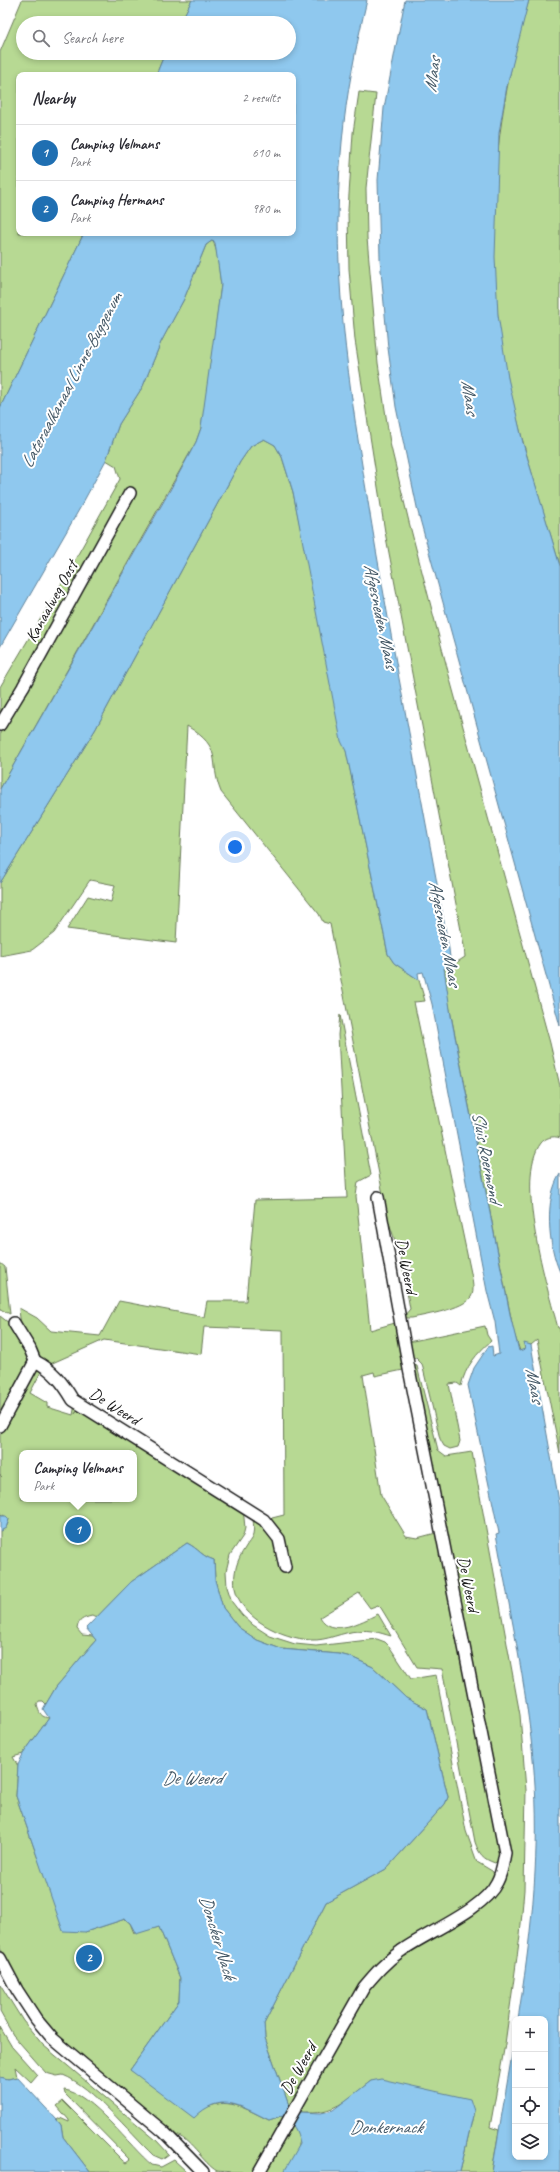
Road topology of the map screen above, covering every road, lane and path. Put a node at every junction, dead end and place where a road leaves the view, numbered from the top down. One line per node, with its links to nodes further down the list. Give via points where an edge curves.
1 (130, 493): 2 (street, Kanaalweg Oost)
2 (0, 725)
3 (378, 1197): 10 (street, De Weerd, via 409,1369 505,1853 497,1884 489,1894 476,1905 401,1951 384,1964 364,1987)
4 (14, 1323): 5 (street)
5 (35, 1361): 6 (street); 7 (street, De Weerd, via 48,1368 64,1384 73,1400 264,1520 280,1539)
6 (0, 1426)
7 (285, 1567)
8 (0, 1958): 9 (street, via 25,2002 52,2038 164,2132)
9 (203, 2172)
10 (259, 2172)

